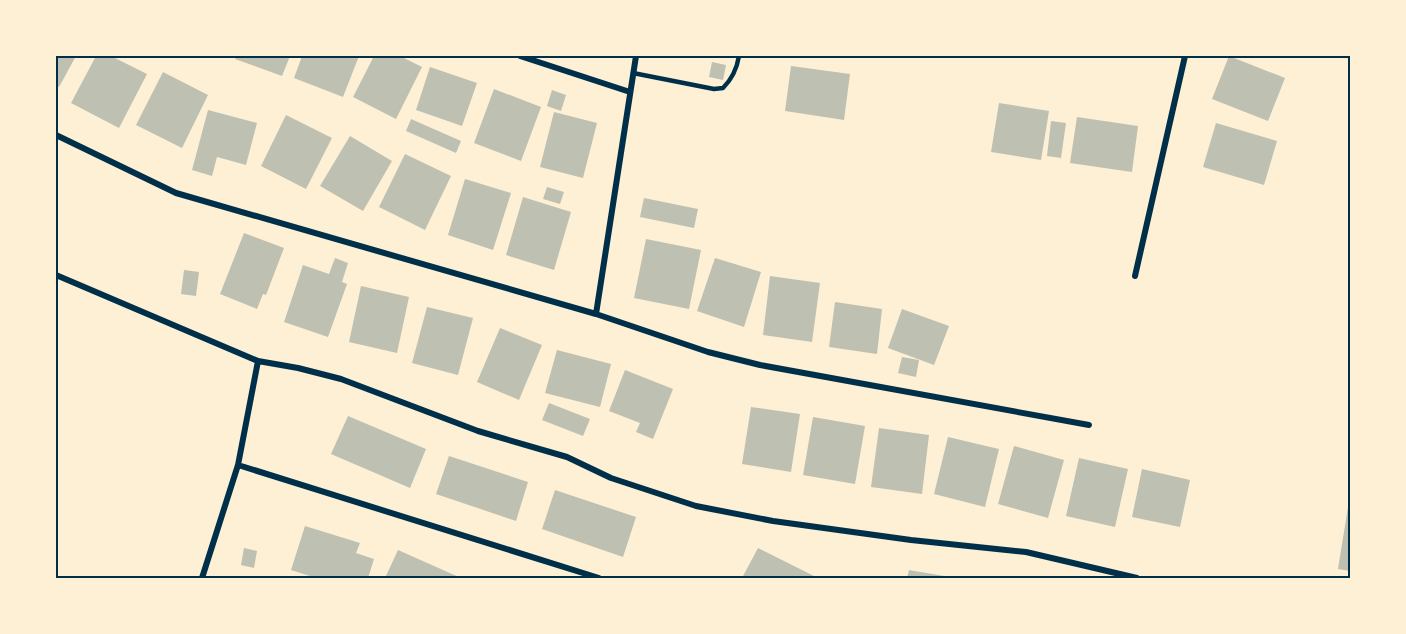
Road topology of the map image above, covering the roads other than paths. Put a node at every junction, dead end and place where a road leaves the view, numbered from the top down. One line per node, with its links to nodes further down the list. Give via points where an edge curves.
1 (520, 56): 6 (street)
2 (636, 56): 5 (street)
3 (739, 56): 5 (lane, via 732,78 723,88)
4 (1185, 56): 9 (street)
5 (633, 73): 6 (street)
6 (630, 92): 10 (street)
7 (56, 135): 10 (street, via 176,193)
8 (56, 275): 11 (street)
9 (1135, 276)
10 (596, 314): 12 (street, via 734,360)
11 (258, 361): 13 (street); 16 (street, via 341,379 696,506 773,521 1026,552)
12 (1089, 425)
13 (238, 465): 14 (street); 15 (street)
14 (202, 579)
15 (599, 579)
16 (1137, 579)

